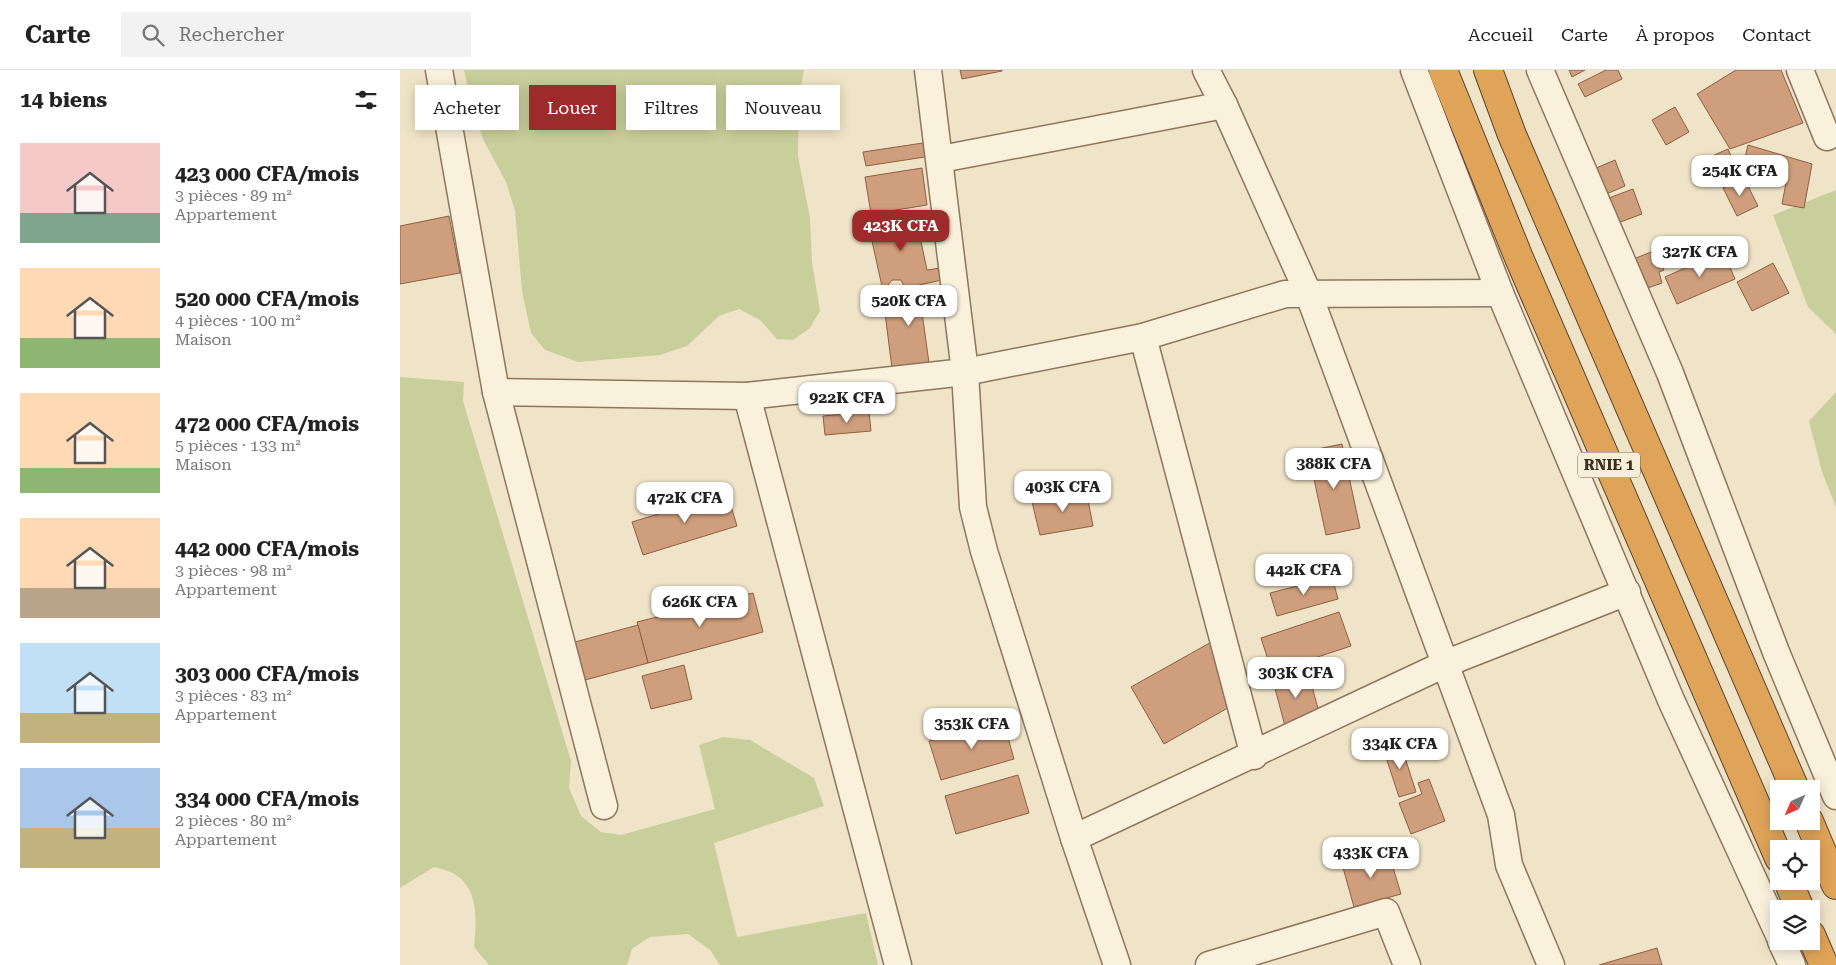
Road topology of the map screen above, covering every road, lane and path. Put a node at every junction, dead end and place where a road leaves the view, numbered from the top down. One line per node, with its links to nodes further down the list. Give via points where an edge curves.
1 (439, 70): 16 (street)
2 (928, 70): 11 (street)
3 (1206, 70): 9 (street)
4 (1414, 70): 12 (street)
5 (1443, 70): 26 (highway, RNIE 1, via 1512,240)
6 (1488, 70): 21 (highway, RNIE 1, via 1512,135)
7 (1540, 70): 22 (street, via 1670,373 1776,652)
8 (1800, 70): 10 (street)
9 (1224, 105): 11 (street); 13 (street)
10 (1827, 137)
11 (941, 159): 15 (street)
12 (1500, 292): 13 (street); 18 (street)
13 (1309, 295): 14 (street, via 1285,294); 19 (street)
14 (1143, 336): 15 (street); 20 (street)
15 (965, 372): 17 (street); 25 (street, via 974,507 984,551)
16 (496, 392): 17 (street); 23 (street)
17 (747, 396): 31 (street)
18 (1627, 592): 19 (street); 28 (street, via 1671,700)
19 (1447, 663): 20 (street); 35 (street, via 1501,815 1509,865)
20 (1254, 756): 25 (street)
21 (1791, 780)
22 (1836, 796)
23 (604, 806)
24 (1813, 830): 27 (highway)
25 (1074, 838): 32 (street)
26 (1771, 840)
27 (1836, 885)
28 (1770, 916)
29 (1785, 950): 36 (street)
30 (1818, 950): 37 (highway)
31 (898, 965)
32 (1117, 965)
33 (1209, 965): 34 (street, via 1386,912)
34 (1407, 965)
35 (1551, 965)
36 (1792, 965)
37 (1824, 965)

